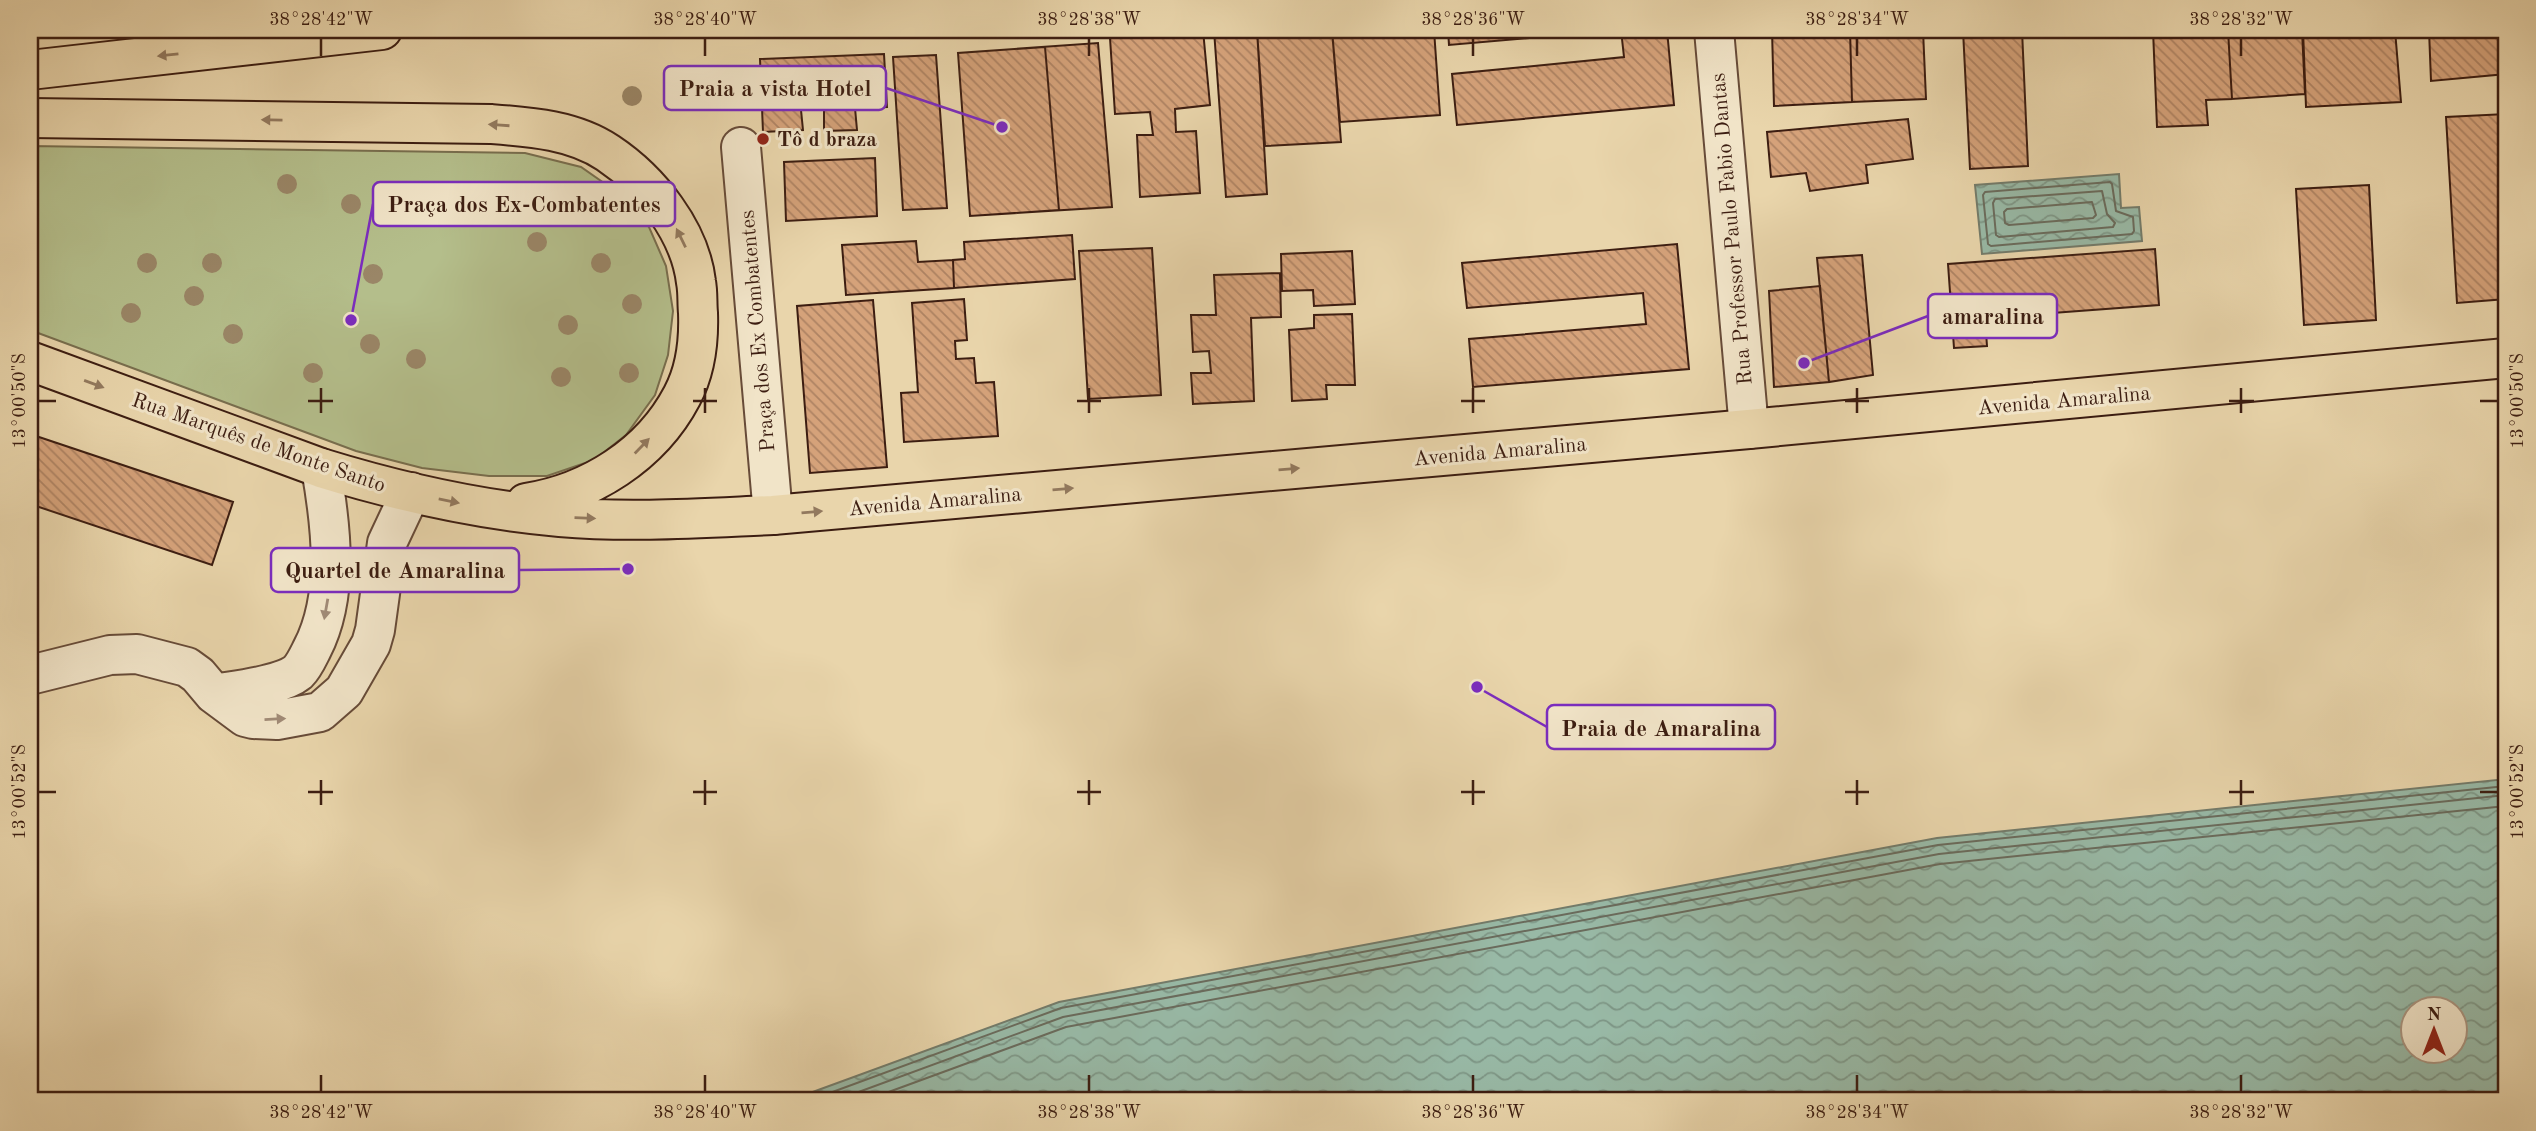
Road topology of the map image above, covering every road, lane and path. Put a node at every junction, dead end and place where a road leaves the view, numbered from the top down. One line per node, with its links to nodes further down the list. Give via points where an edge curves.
1 (382, 30): 3 (main road)
2 (1714, 30): 9 (street, Rua Professor Paulo Fabio Dantas)
3 (211, 40): 4 (main road, one-way to 4)
4 (30, 71)
5 (30, 118): 12 (main road, one-way to 5, via 581,489 612,472 639,451 682,396 694,363 696,279 684,240 639,178 595,147 530,127)
6 (741, 147): 13 (street, Praça dos Ex Combatentes)
7 (2506, 358): 9 (main road, Avenida Amaralina)
8 (30, 361): 10 (main road, Rua Marquês de Monte Santo, one-way to 10)
9 (1749, 429): 13 (main road, Avenida Amaralina, one-way to 9)
10 (321, 468): 11 (main road, Rua Marquês de Monte Santo); 15 (street, one-way to 15, via 330,548 328,593 318,638 297,673)
11 (411, 492): 12 (main road, Rua Marquês de Monte Santo, one-way to 12); 15 (street, one-way to 11, via 253,719 301,717 332,704 371,644 387,543)
12 (492, 509): 13 (main road, Avenida Amaralina, one-way to 13, via 633,520)
13 (773, 515)
14 (30, 676): 15 (street, via 110,655 137,654 187,667)
15 (214, 694)

